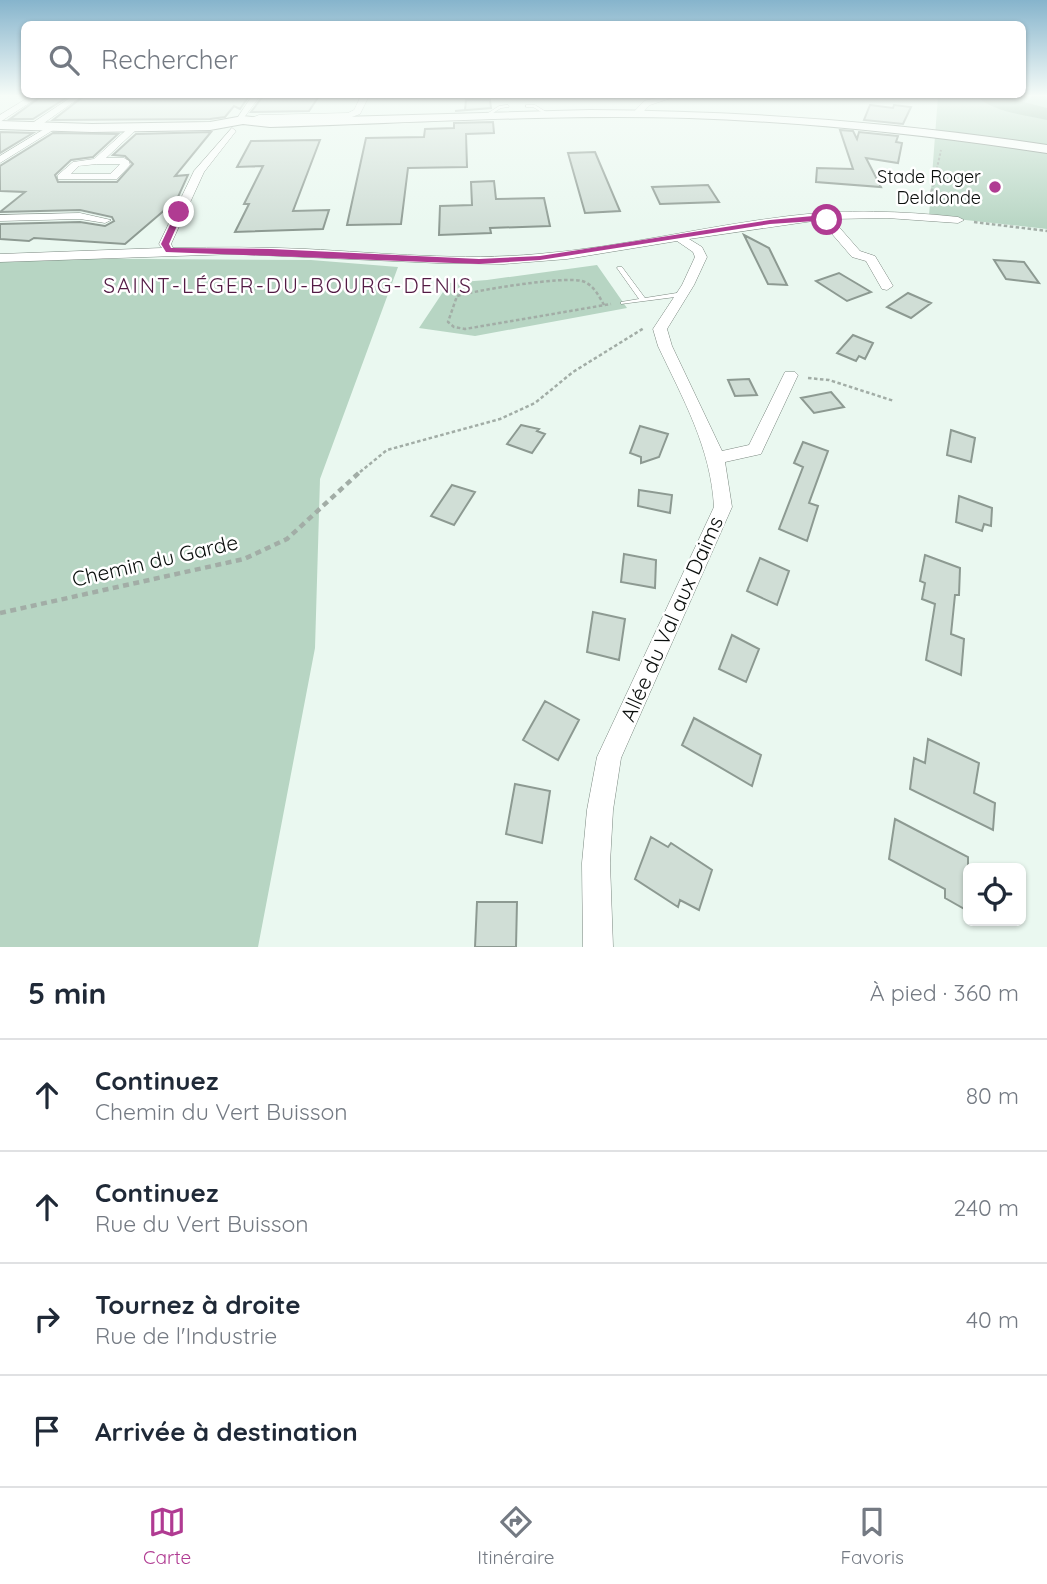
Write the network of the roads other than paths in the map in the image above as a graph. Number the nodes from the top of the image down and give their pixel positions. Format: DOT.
graph roads {
  1 [pos="32,140"];
  2 [pos="120,140"];
  3 [pos="225,140"];
  4 [pos="979,140"];
  5 [pos="1047,149"];
  6 [pos="0,160"];
  7 [pos="97,161"];
  8 [pos="824,217"];
  9 [pos="0,218"];
  10 [pos="105,220"];
  11 [pos="958,220"];
  12 [pos="680,237"];
  13 [pos="169,250"];
  14 [pos="0,258"];
  15 [pos="620,268"];
  16 [pos="887,286"];
  17 [pos="683,294"];
  18 [pos="643,300"];
  19 [pos="623,303"];
  20 [pos="790,375"];
  21 [pos="717,458"];
  22 [pos="598,947"];
  1 -- 6 [label="street"];
  2 -- 7 [label="street"];
  3 -- 13 [label="street"];
  4 -- 5 [label="main road"];
  7 -- 7 [label="street"];
  8 -- 11 [label="street"];
  8 -- 12 [label="street"];
  8 -- 16 [label="street"];
  9 -- 10 [label="street"];
  12 -- 13 [label="street"];
  12 -- 17 [label="street, Allée du Val aux Daims"];
  13 -- 14 [label="street"];
  15 -- 18 [label="lane"];
  17 -- 18 [label="lane"];
  17 -- 21 [label="street, Allée du Val aux Daims"];
  18 -- 19 [label="lane"];
  20 -- 21 [label="street"];
  21 -- 22 [label="street, Allée du Val aux Daims"];
}
